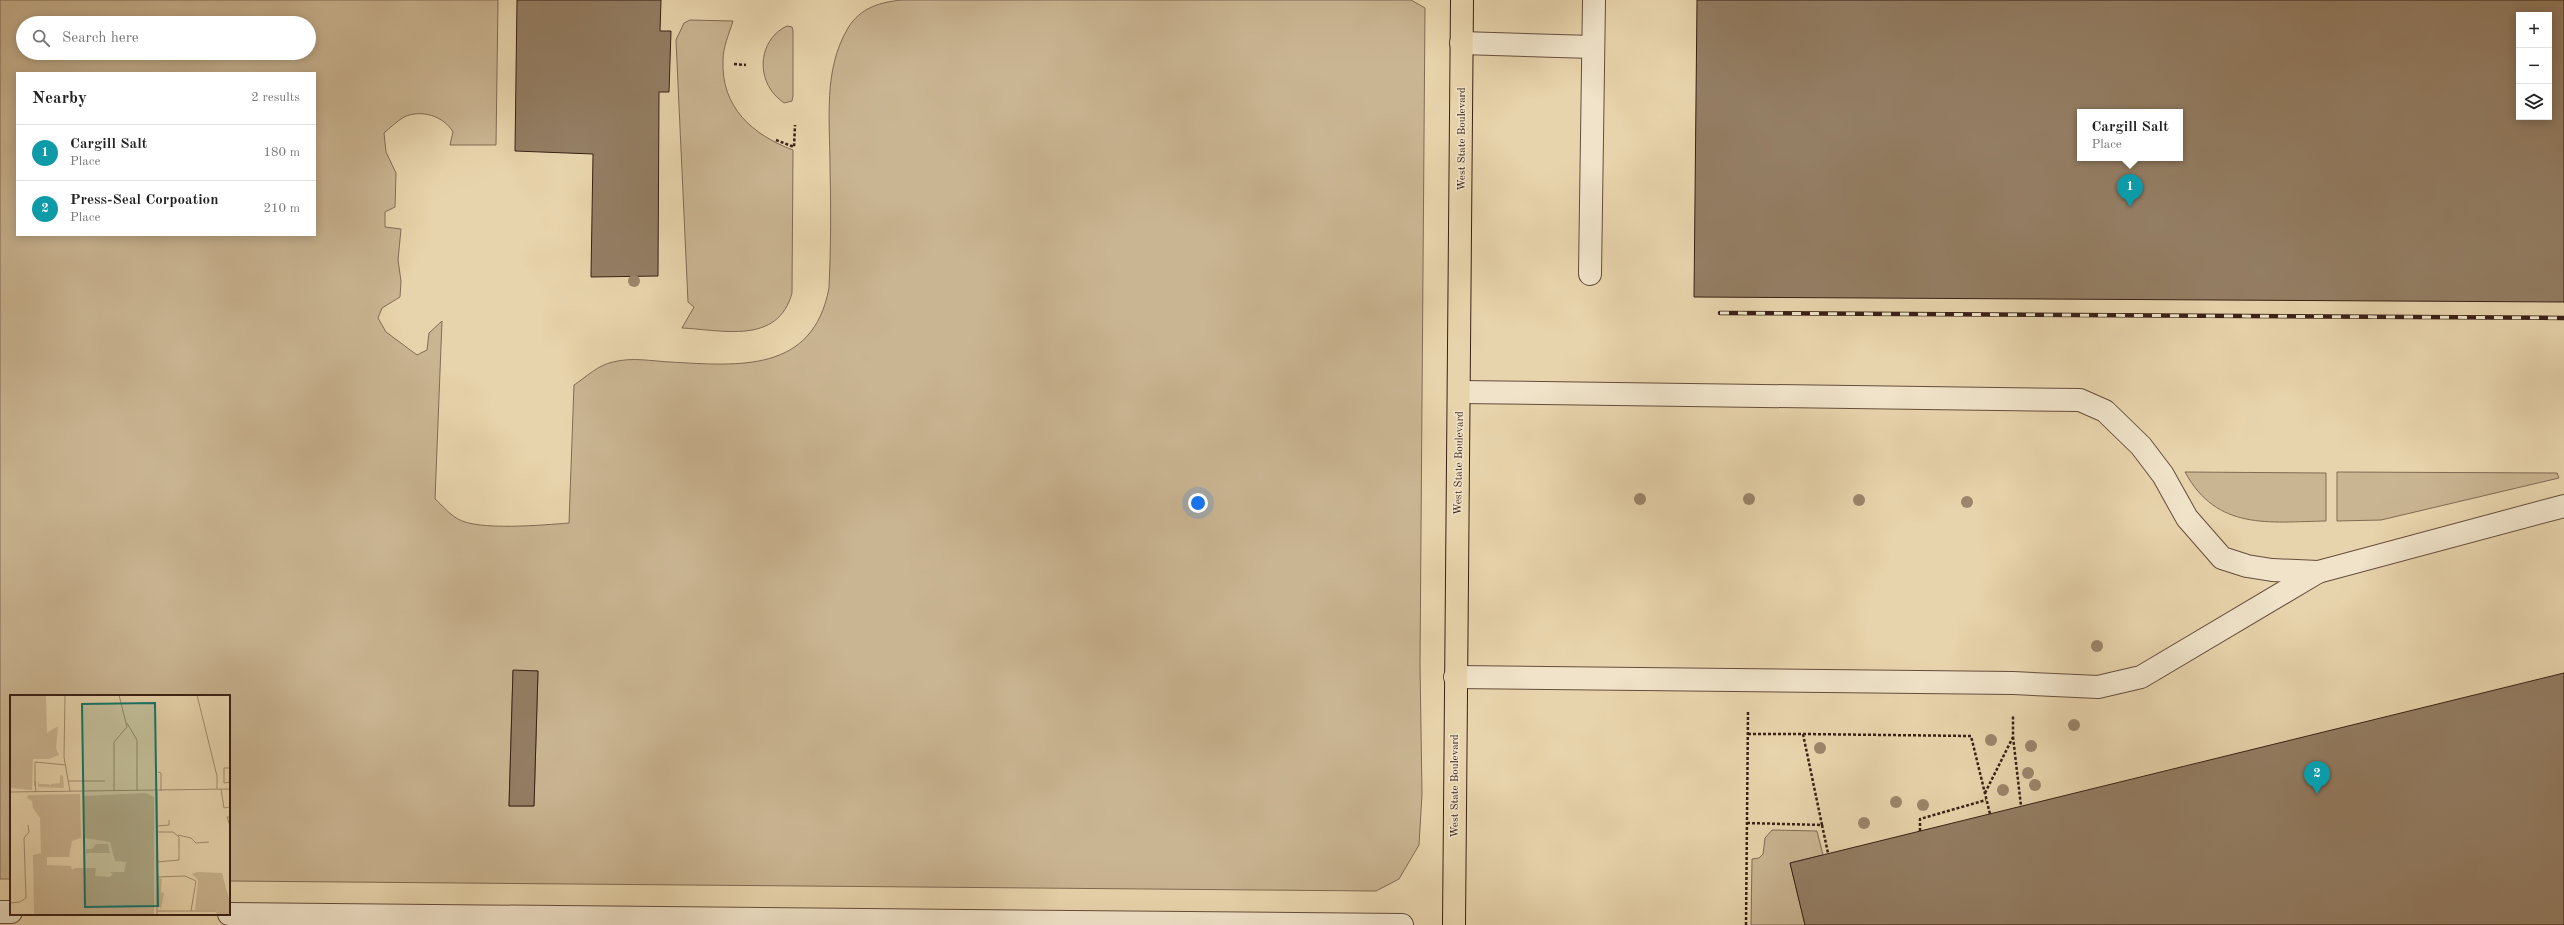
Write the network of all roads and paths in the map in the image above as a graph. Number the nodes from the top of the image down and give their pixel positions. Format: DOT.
graph roads {
  1 [pos="1462,0"];
  2 [pos="1594,0"];
  3 [pos="1461,43"];
  4 [pos="1592,47"];
  5 [pos="734,64"];
  6 [pos="746,65"];
  7 [pos="794,125"];
  8 [pos="776,140"];
  9 [pos="1590,274"];
  10 [pos="1459,392"];
  11 [pos="2564,506"];
  12 [pos="2318,572"];
  13 [pos="1455,677"];
  14 [pos="1748,705"];
  15 [pos="2013,710"];
  16 [pos="1748,734"];
  17 [pos="1803,734"];
  18 [pos="2013,737"];
  19 [pos="1985,793"];
  20 [pos="1986,800"];
  21 [pos="2021,806"];
  22 [pos="1990,814"];
  23 [pos="1747,823"];
  24 [pos="1822,825"];
  25 [pos="1920,831"];
  26 [pos="1828,853"];
  27 [pos="230,914"];
  28 [pos="364,920"];
  29 [pos="557,921"];
  30 [pos="934,922"];
  31 [pos="1008,923"];
  32 [pos="1402,925"];
  33 [pos="1454,925"];
  34 [pos="1746,925"];
  1 -- 3 [label="main road, West State Boulevard"];
  2 -- 4 [label="street"];
  3 -- 4 [label="street"];
  3 -- 10 [label="main road, West State Boulevard"];
  4 -- 9 [label="street"];
  5 -- 6 [label="path"];
  7 -- 8 [label="path"];
  10 -- 12 [label="street"];
  10 -- 13 [label="main road, West State Boulevard"];
  11 -- 12 [label="street"];
  12 -- 13 [label="street"];
  13 -- 33 [label="main road, West State Boulevard"];
  14 -- 16 [label="path"];
  15 -- 18 [label="path"];
  16 -- 17 [label="path"];
  16 -- 23 [label="path"];
  17 -- 19 [label="path"];
  17 -- 24 [label="path"];
  18 -- 19 [label="path"];
  18 -- 21 [label="path"];
  19 -- 20 [label="path"];
  20 -- 22 [label="path"];
  20 -- 25 [label="path"];
  23 -- 24 [label="path"];
  23 -- 34 [label="path"];
  24 -- 26 [label="path"];
  27 -- 28 [label="street"];
  28 -- 29 [label="street"];
  29 -- 30 [label="street"];
  30 -- 31 [label="street"];
  31 -- 32 [label="street"];
}
